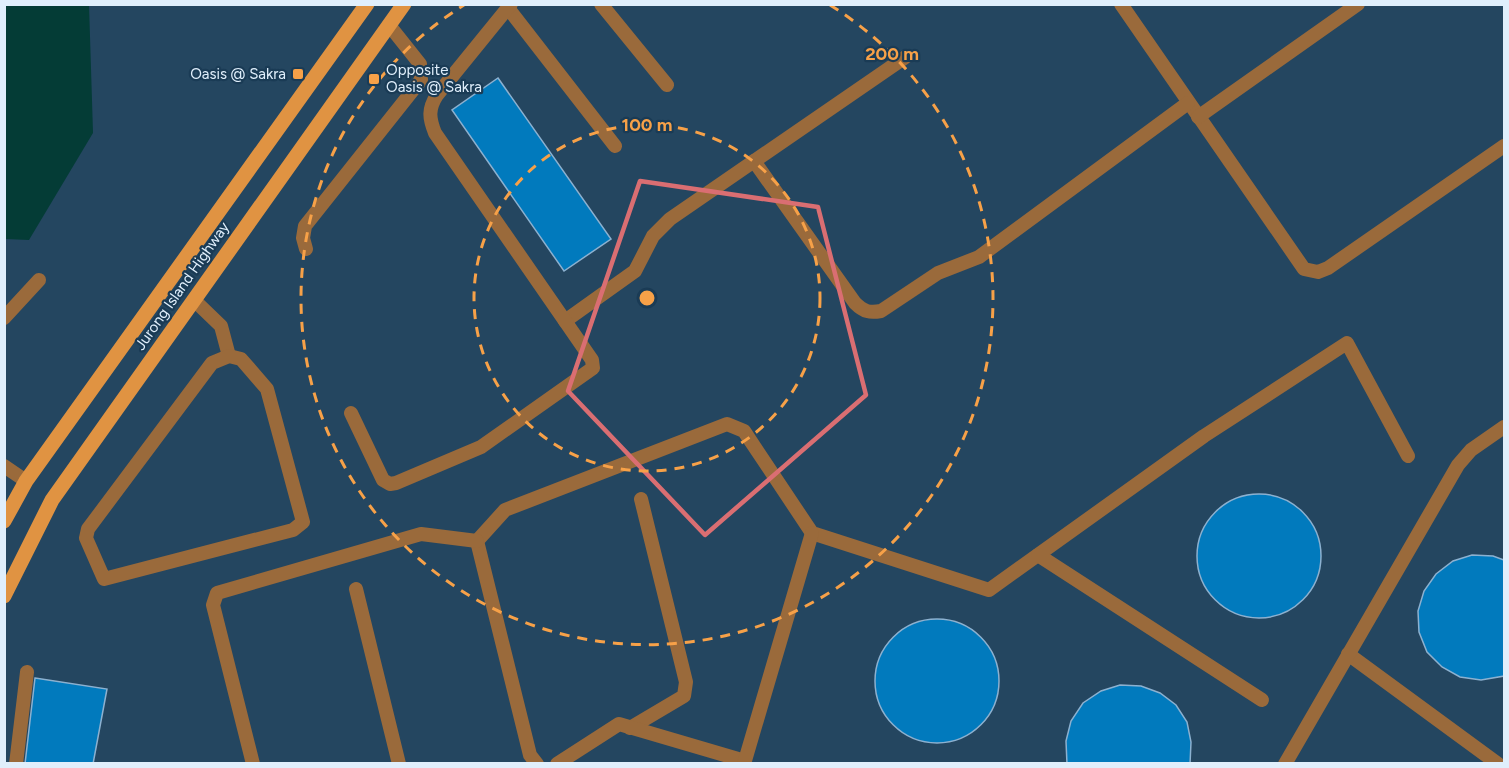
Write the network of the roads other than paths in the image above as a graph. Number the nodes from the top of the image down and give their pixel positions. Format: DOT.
graph roads {
  1 [pos="366,4"];
  2 [pos="404,4"];
  3 [pos="601,4"];
  4 [pos="1121,4"];
  5 [pos="1358,4"];
  6 [pos="510,6"];
  7 [pos="389,25"];
  8 [pos="907,56"];
  9 [pos="667,85"];
  10 [pos="1188,103"];
  11 [pos="1197,117"];
  12 [pos="615,146"];
  13 [pos="1504,146"];
  14 [pos="754,161"];
  15 [pos="306,249"];
  16 [pos="39,280"];
  17 [pos="194,300"];
  18 [pos="4,318"];
  19 [pos="565,321"];
  20 [pos="229,356"];
  21 [pos="351,413"];
  22 [pos="1504,427"];
  23 [pos="1408,456"];
  24 [pos="4,466"];
  25 [pos="26,481"];
  26 [pos="641,500"];
  27 [pos="4,521"];
  28 [pos="812,533"];
  29 [pos="477,542"];
  30 [pos="1038,555"];
  31 [pos="356,589"];
  32 [pos="4,596"];
  33 [pos="1348,654"];
  34 [pos="27,672"];
  35 [pos="1262,700"];
  36 [pos="630,728"];
  37 [pos="744,762"];
  38 [pos="16,764"];
  39 [pos="253,764"];
  40 [pos="399,764"];
  41 [pos="537,764"];
  42 [pos="557,764"];
  43 [pos="1285,764"];
  44 [pos="1498,764"];
  1 -- 25 [label="main road, Jurong Island Highway"];
  2 -- 7 [label="main road, Jurong Island Highway"];
  3 -- 9 [label="lane"];
  4 -- 10 [label="lane"];
  5 -- 11 [label="lane"];
  6 -- 12 [label="lane"];
  6 -- 19 [label="lane"];
  7 -- 15 [label="lane"];
  7 -- 17 [label="main road, Jurong Island Highway"];
  8 -- 14 [label="lane"];
  10 -- 11 [label="lane"];
  10 -- 14 [label="lane"];
  11 -- 13 [label="lane"];
  14 -- 19 [label="lane"];
  16 -- 18 [label="lane"];
  17 -- 20 [label="lane"];
  17 -- 32 [label="main road, Jurong Island Highway"];
  19 -- 21 [label="lane"];
  20 -- 20 [label="lane"];
  22 -- 33 [label="lane"];
  23 -- 30 [label="lane"];
  24 -- 25 [label="lane"];
  25 -- 27 [label="main road, Jurong Island Highway"];
  26 -- 36 [label="lane"];
  28 -- 29 [label="lane"];
  28 -- 30 [label="lane"];
  28 -- 37 [label="lane"];
  29 -- 39 [label="lane"];
  29 -- 41 [label="lane"];
  30 -- 35 [label="lane"];
  31 -- 40 [label="lane"];
  33 -- 43 [label="lane"];
  33 -- 44 [label="lane"];
  34 -- 38 [label="lane"];
  36 -- 37 [label="lane"];
  36 -- 42 [label="lane"];
}
